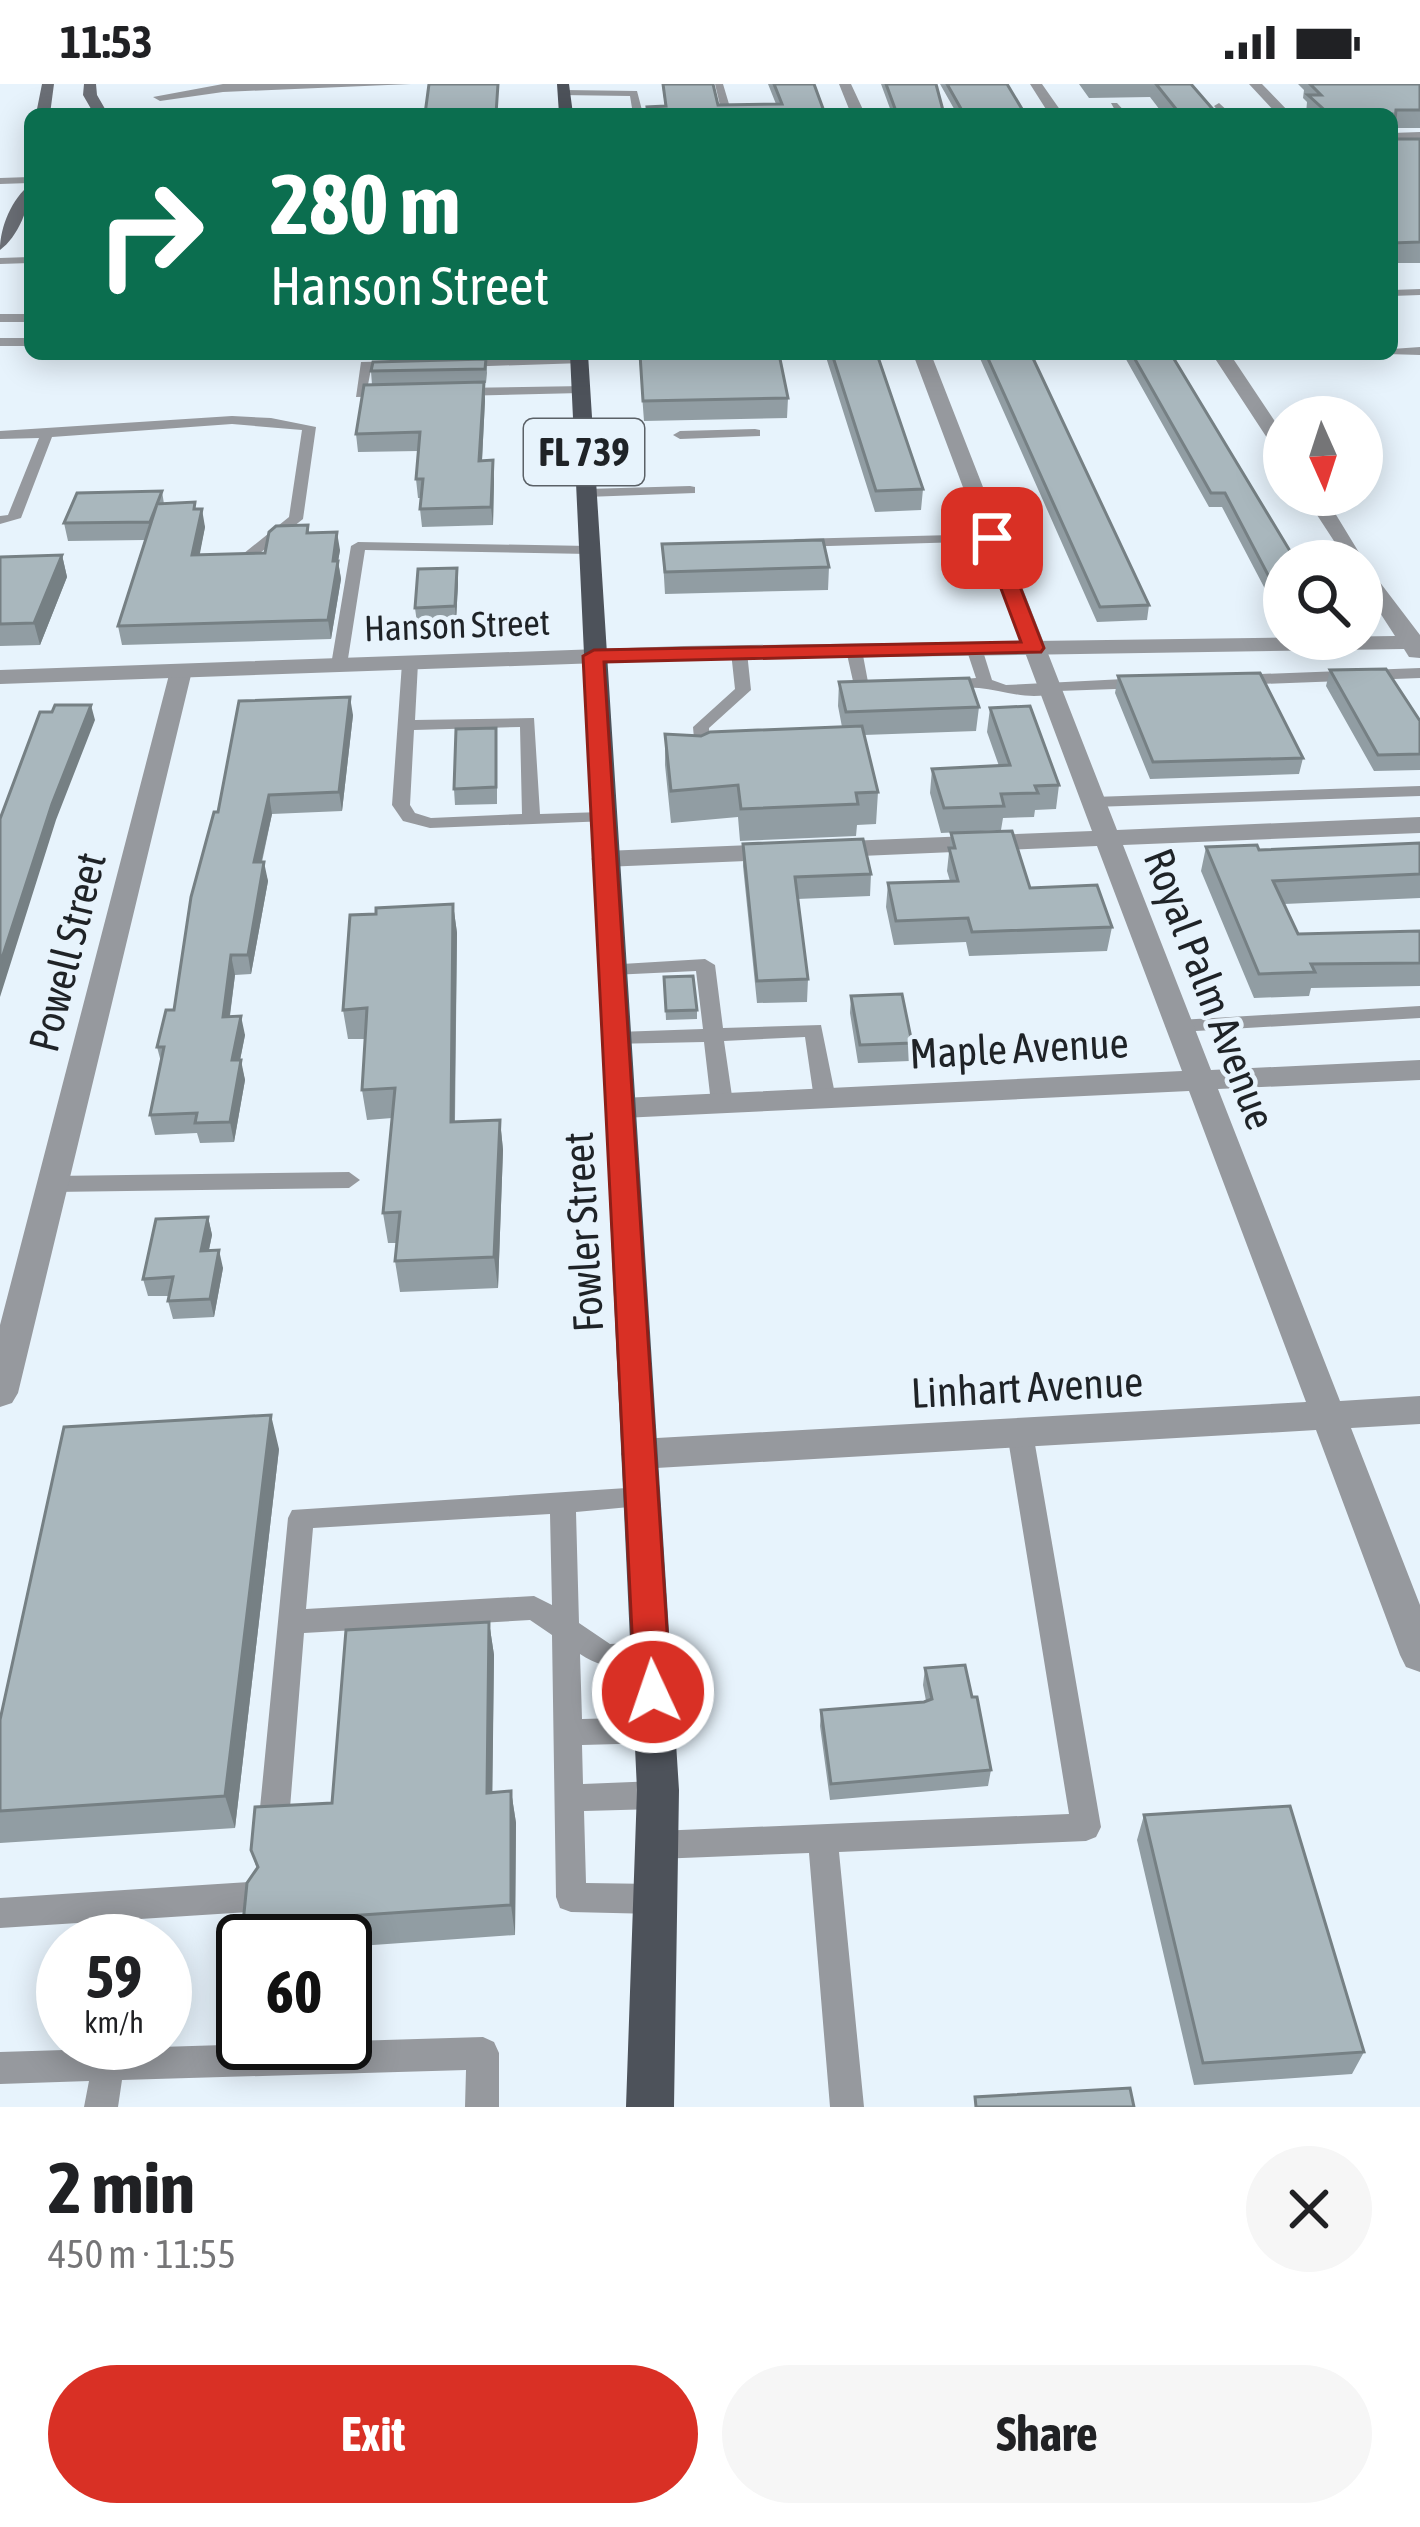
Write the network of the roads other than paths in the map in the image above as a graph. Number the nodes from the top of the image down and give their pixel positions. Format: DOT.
graph roads {
  1 [pos="406,84"];
  2 [pos="633,84"];
  3 [pos="1255,84"];
  4 [pos="564,88"];
  5 [pos="160,97"];
  6 [pos="637,108"];
  7 [pos="1278,108"];
  8 [pos="16,219"];
  9 [pos="0,246"];
  10 [pos="565,360"];
  11 [pos="579,360"];
  12 [pos="924,360"];
  13 [pos="1226,360"];
  14 [pos="450,363"];
  15 [pos="411,364"];
  16 [pos="488,377"];
  17 [pos="580,389"];
  18 [pos="448,392"];
  19 [pos="408,393"];
  20 [pos="1263,417"];
  21 [pos="47,432"];
  22 [pos="755,434"];
  23 [pos="0,435"];
  24 [pos="680,435"];
  25 [pos="690,490"];
  26 [pos="586,493"];
  27 [pos="0,520"];
  28 [pos="992,538"];
  29 [pos="783,543"];
  30 [pos="590,550"];
  31 [pos="245,558"];
  32 [pos="1383,598"];
  33 [pos="1417,647"];
  34 [pos="974,648"];
  35 [pos="1034,648"];
  36 [pos="854,650"];
  37 [pos="739,652"];
  38 [pos="594,656"];
  39 [pos="410,663"];
  40 [pos="339,665"];
  41 [pos="181,671"];
  42 [pos="1420,674"];
  43 [pos="0,676"];
  44 [pos="1211,680"];
  45 [pos="1165,682"];
  46 [pos="985,683"];
  47 [pos="923,685"];
  48 [pos="903,686"];
  49 [pos="1049,688"];
  50 [pos="406,725"];
  51 [pos="702,758"];
  52 [pos="1420,791"];
  53 [pos="1093,802"];
  54 [pos="602,817"];
  55 [pos="531,820"];
  56 [pos="1420,825"];
  57 [pos="1107,838"];
  58 [pos="604,859"];
  59 [pos="612,969"];
  60 [pos="1420,1012"];
  61 [pos="1179,1026"];
  62 [pos="716,1034"];
  63 [pos="617,1039"];
  64 [pos="1420,1070"];
  65 [pos="1200,1081"];
  66 [pos="825,1099"];
  67 [pos="722,1103"];
  68 [pos="622,1108"];
  69 [pos="349,1180"];
  70 [pos="53,1184"];
  71 [pos="0,1393"];
  72 [pos="1420,1409"];
  73 [pos="1328,1414"];
  74 [pos="1020,1432"];
  75 [pos="639,1454"];
  76 [pos="642,1498"];
  77 [pos="563,1502"];
  78 [pos="291,1622"];
  79 [pos="568,1630"];
  80 [pos="650,1654"];
  81 [pos="1420,1655"];
  82 [pos="655,1730"];
  83 [pos="570,1732"];
  84 [pos="657,1795"];
  85 [pos="571,1798"];
  86 [pos="275,1808"];
  87 [pos="823,1840"];
  88 [pos="657,1845"];
  89 [pos="249,1897"];
  90 [pos="656,1899"];
  91 [pos="0,1912"];
  92 [pos="192,2062"];
  93 [pos="36,2067"];
  94 [pos="0,2068"];
  95 [pos="108,2070"];
  96 [pos="101,2107"];
  97 [pos="482,2107"];
  98 [pos="650,2107"];
  99 [pos="847,2107"];
  1 -- 5 [label="street"];
  2 -- 4 [label="lane"];
  3 -- 7 [label="street"];
  4 -- 6 [label="lane"];
  8 -- 9 [label="main road"];
  10 -- 16 [label="lane"];
  11 -- 17 [label="main road, Fowler Street / FL 739"];
  12 -- 28 [label="street, Royal Palm Avenue"];
  13 -- 20 [label="street"];
  14 -- 16 [label="lane"];
  15 -- 19 [label="lane"];
  16 -- 17 [label="lane"];
  16 -- 18 [label="lane"];
  17 -- 26 [label="main road, Fowler Street / FL 739"];
  21 -- 23 [label="lane"];
  21 -- 27 [label="lane"];
  21 -- 31 [label="lane"];
  22 -- 24 [label="lane"];
  25 -- 26 [label="lane"];
  26 -- 30 [label="main road, Fowler Street / FL 739"];
  28 -- 29 [label="lane"];
  28 -- 35 [label="street, Royal Palm Avenue"];
  30 -- 38 [label="main road, Fowler Street / FL 739"];
  30 -- 40 [label="lane"];
  32 -- 33 [label="street"];
  33 -- 35 [label="street, Hanson Street"];
  34 -- 35 [label="street, Hanson Street"];
  34 -- 36 [label="street, Hanson Street"];
  34 -- 46 [label="lane"];
  35 -- 49 [label="street, Royal Palm Avenue"];
  36 -- 37 [label="street, Hanson Street"];
  36 -- 48 [label="lane"];
  37 -- 38 [label="street, Hanson Street"];
  37 -- 51 [label="lane"];
  38 -- 39 [label="street, Hanson Street"];
  38 -- 54 [label="main road, Fowler Street / FL 739"];
  39 -- 40 [label="street, Hanson Street"];
  39 -- 50 [label="lane"];
  40 -- 41 [label="street, Hanson Street"];
  41 -- 43 [label="street, Hanson Street"];
  41 -- 70 [label="street, Powell Street"];
  42 -- 44 [label="lane"];
  45 -- 49 [label="lane"];
  46 -- 47 [label="lane"];
  46 -- 49 [label="lane"];
  49 -- 53 [label="street, Royal Palm Avenue"];
  50 -- 55 [label="lane"];
  50 -- 55 [label="lane"];
  52 -- 53 [label="lane"];
  53 -- 57 [label="street, Royal Palm Avenue"];
  54 -- 55 [label="lane"];
  54 -- 58 [label="main road, Fowler Street / FL 739"];
  56 -- 57 [label="street"];
  57 -- 58 [label="street"];
  57 -- 61 [label="street, Royal Palm Avenue"];
  58 -- 59 [label="main road, Fowler Street / FL 739"];
  59 -- 62 [label="lane"];
  59 -- 63 [label="main road, Fowler Street / FL 739"];
  60 -- 61 [label="lane"];
  61 -- 65 [label="street, Royal Palm Avenue"];
  62 -- 63 [label="lane"];
  62 -- 66 [label="lane"];
  62 -- 67 [label="lane"];
  63 -- 68 [label="main road, Fowler Street / FL 739"];
  64 -- 65 [label="street, Maple Avenue"];
  65 -- 66 [label="street, Maple Avenue"];
  65 -- 73 [label="street, Royal Palm Avenue"];
  66 -- 67 [label="street, Maple Avenue"];
  67 -- 68 [label="street, Maple Avenue"];
  68 -- 75 [label="main road, Fowler Street / FL 739"];
  69 -- 70 [label="lane"];
  70 -- 71 [label="street, Powell Street"];
  72 -- 73 [label="street, Linhart Avenue"];
  73 -- 74 [label="street, Linhart Avenue"];
  73 -- 81 [label="street, Royal Palm Avenue"];
  74 -- 75 [label="street, Linhart Avenue"];
  74 -- 87 [label="lane"];
  75 -- 76 [label="main road, Fowler Street / FL 739"];
  76 -- 77 [label="lane"];
  76 -- 80 [label="main road, Fowler Street / FL 739"];
  77 -- 78 [label="lane"];
  77 -- 79 [label="lane"];
  78 -- 79 [label="lane"];
  78 -- 86 [label="lane"];
  79 -- 80 [label="lane"];
  79 -- 83 [label="lane"];
  80 -- 82 [label="main road, Fowler Street / FL 739"];
  82 -- 83 [label="lane"];
  82 -- 84 [label="main road, Fowler Street / FL 739"];
  83 -- 85 [label="lane"];
  84 -- 85 [label="lane"];
  84 -- 88 [label="main road, Fowler Street / FL 739"];
  85 -- 90 [label="lane"];
  87 -- 88 [label="lane"];
  87 -- 99 [label="lane"];
  88 -- 90 [label="main road, Fowler Street / FL 739"];
  89 -- 91 [label="lane"];
  90 -- 98 [label="main road, Fowler Street / FL 739"];
  92 -- 97 [label="lane"];
  93 -- 94 [label="lane"];
  95 -- 96 [label="lane"];
}
